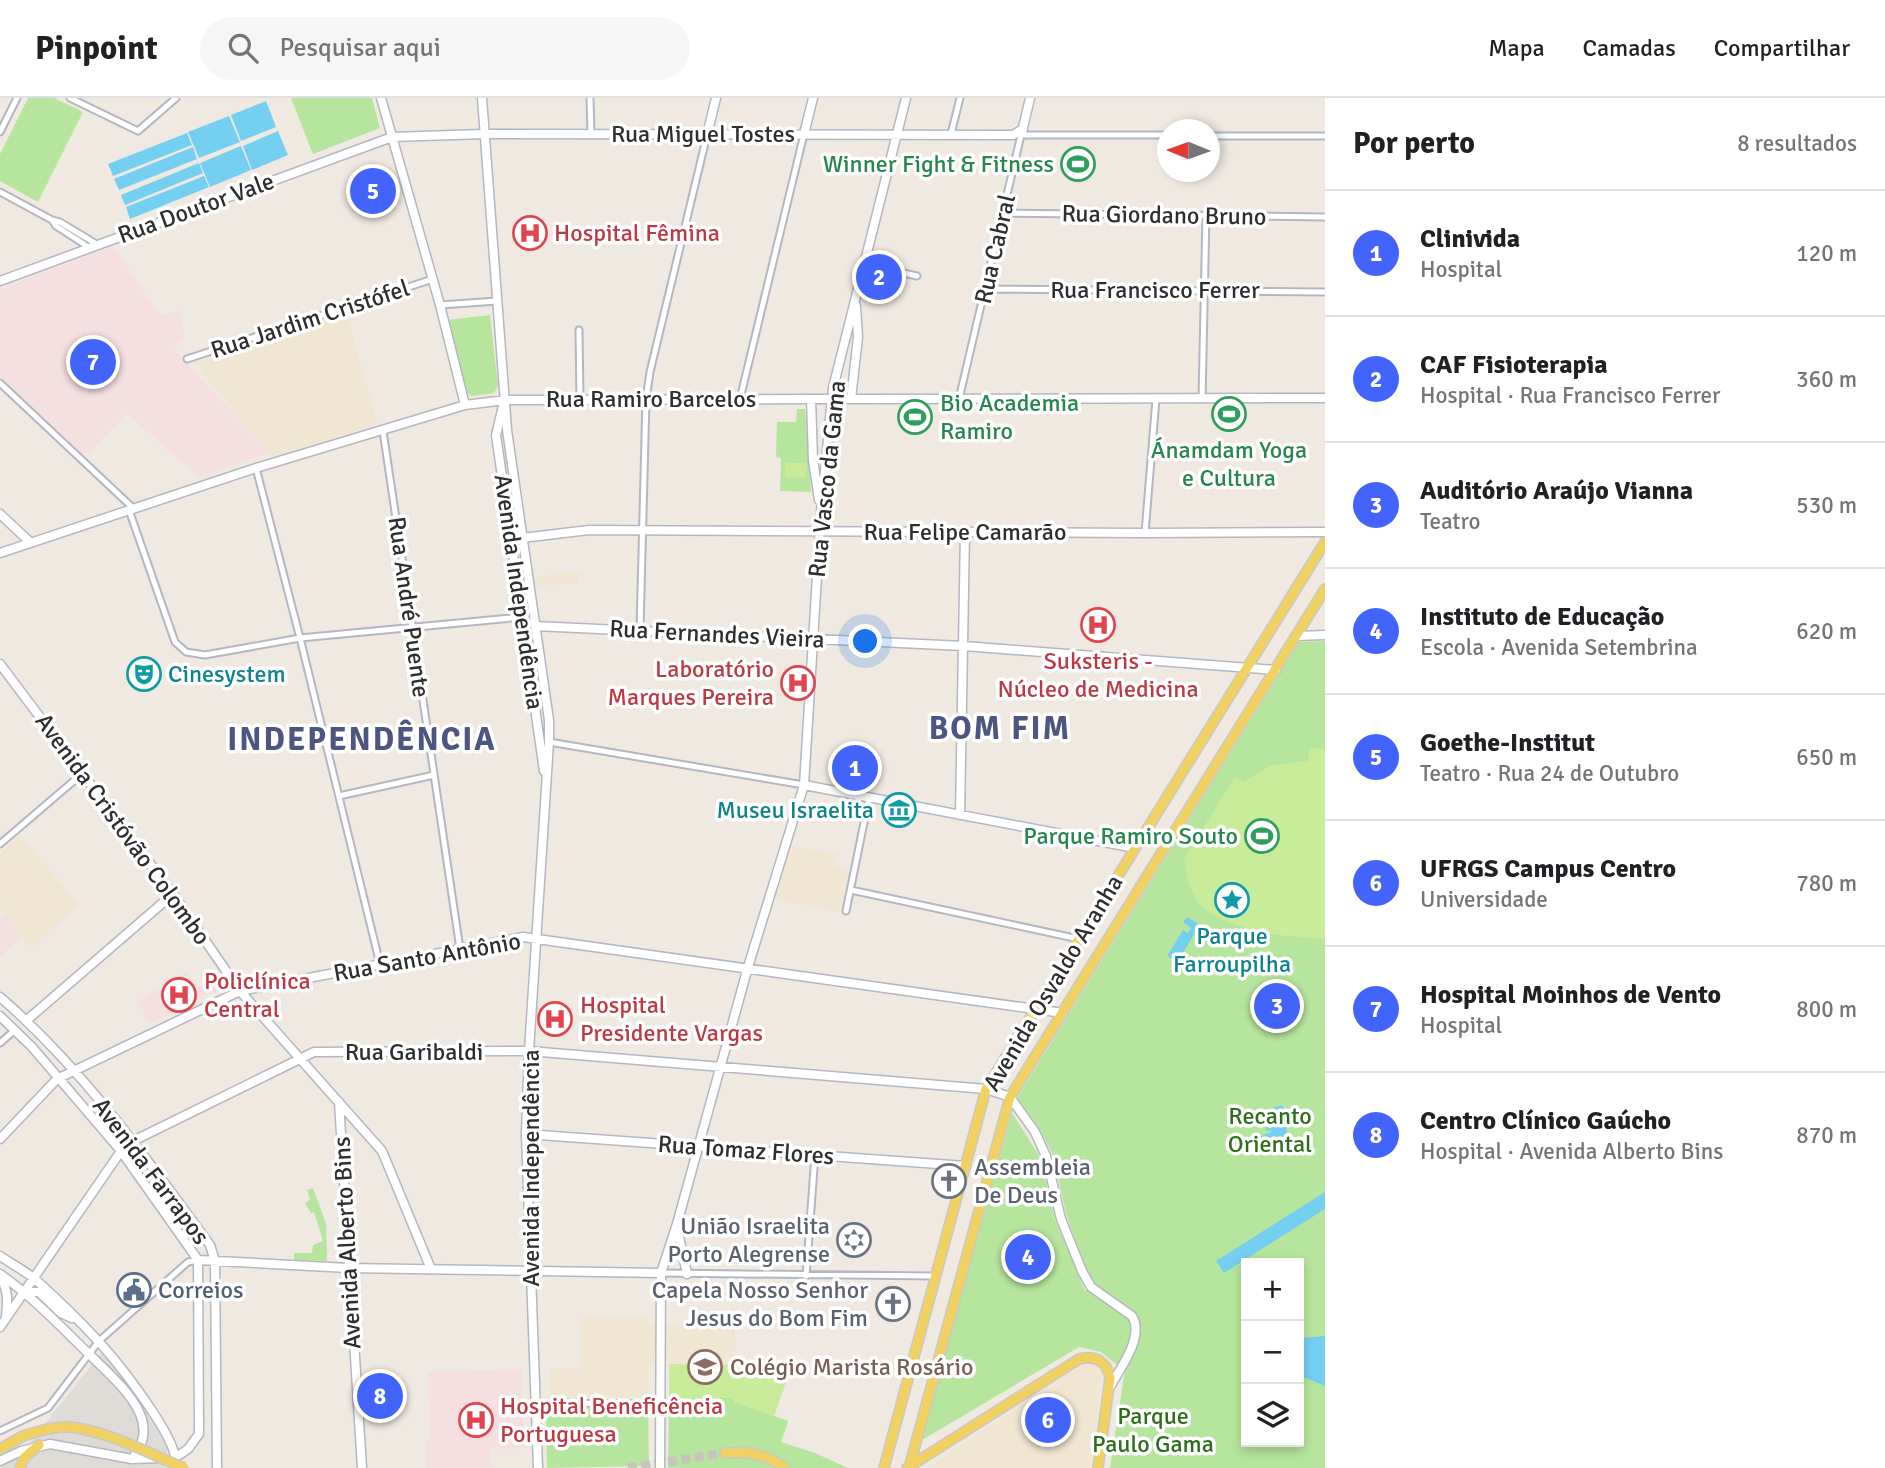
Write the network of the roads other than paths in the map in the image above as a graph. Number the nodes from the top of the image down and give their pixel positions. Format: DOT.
graph roads {
  1 [pos="16,98"];
  2 [pos="70,98"];
  3 [pos="176,98"];
  4 [pos="381,98"];
  5 [pos="482,98"];
  6 [pos="590,98"];
  7 [pos="716,98"];
  8 [pos="813,98"];
  9 [pos="906,98"];
  10 [pos="960,98"];
  11 [pos="1030,98"];
  12 [pos="0,132"];
  13 [pos="484,134"];
  14 [pos="804,134"];
  15 [pos="897,134"];
  16 [pos="951,134"];
  17 [pos="591,135"];
  18 [pos="707,135"];
  19 [pos="1019,135"];
  20 [pos="1157,135"];
  21 [pos="1220,136"];
  22 [pos="1325,136"];
  23 [pos="392,137"];
  24 [pos="0,192"];
  25 [pos="1003,213"];
  26 [pos="1206,215"];
  27 [pos="1325,217"];
  28 [pos="94,246"];
  29 [pos="864,264"];
  30 [pos="917,276"];
  31 [pos="433,279"];
  32 [pos="0,281"];
  33 [pos="985,289"];
  34 [pos="1205,290"];
  35 [pos="1325,292"];
  36 [pos="856,296"];
  37 [pos="497,301"];
  38 [pos="440,306"];
  39 [pos="579,330"];
  40 [pos="187,359"];
  41 [pos="0,383"];
  42 [pos="504,387"];
  43 [pos="463,394"];
  44 [pos="1325,397"];
  45 [pos="646,399"];
  46 [pos="740,399"];
  47 [pos="814,399"];
  48 [pos="848,399"];
  49 [pos="959,399"];
  50 [pos="1156,399"];
  51 [pos="1202,399"];
  52 [pos="505,400"];
  53 [pos="580,400"];
  54 [pos="465,405"];
  55 [pos="383,431"];
  56 [pos="256,468"];
  57 [pos="129,509"];
  58 [pos="821,512"];
  59 [pos="0,514"];
  60 [pos="643,530"];
  61 [pos="19,532"];
  62 [pos="820,532"];
  63 [pos="965,532"];
  64 [pos="1325,532"];
  65 [pos="1145,533"];
  66 [pos="522,538"];
  67 [pos="1325,542"];
  68 [pos="31,543"];
  69 [pos="20,546"];
  70 [pos="0,553"];
  71 [pos="1325,590"];
  72 [pos="522,617"];
  73 [pos="535,626"];
  74 [pos="413,627"];
  75 [pos="640,630"];
  76 [pos="1325,635"];
  77 [pos="1297,636"];
  78 [pos="300,638"];
  79 [pos="813,638"];
  80 [pos="964,646"];
  81 [pos="0,664"];
  82 [pos="1248,666"];
  83 [pos="1276,670"];
  84 [pos="550,742"];
  85 [pos="83,773"];
  86 [pos="434,775"];
  87 [pos="546,785"];
  88 [pos="804,785"];
  89 [pos="339,796"];
  90 [pos="869,798"];
  91 [pos="960,815"];
  92 [pos="0,844"];
  93 [pos="1135,848"];
  94 [pos="850,890"];
  95 [pos="173,894"];
  96 [pos="846,911"];
  97 [pos="537,938"];
  98 [pos="1079,939"];
  99 [pos="460,949"];
  100 [pos="380,964"];
  101 [pos="748,967"];
  102 [pos="240,991"];
  103 [pos="0,996"];
  104 [pos="1035,1009"];
  105 [pos="1063,1013"];
  106 [pos="0,1016"];
  107 [pos="27,1020"];
  108 [pos="15,1030"];
  109 [pos="0,1043"];
  110 [pos="529,1051"];
  111 [pos="299,1058"];
  112 [pos="721,1067"];
  113 [pos="74,1072"];
  114 [pos="57,1079"];
  115 [pos="986,1089"];
  116 [pos="1010,1097"];
  117 [pos="339,1102"];
  118 [pos="526,1134"];
  119 [pos="0,1139"];
  120 [pos="133,1141"];
  121 [pos="698,1146"];
  122 [pos="121,1151"];
  123 [pos="815,1155"];
  124 [pos="965,1166"];
  125 [pos="677,1224"];
  126 [pos="0,1256"];
  127 [pos="198,1260"];
  128 [pos="215,1261"];
  129 [pos="348,1268"];
  130 [pos="431,1269"];
  131 [pos="530,1271"];
  132 [pos="661,1273"];
  133 [pos="687,1274"];
  134 [pos="0,1275"];
  135 [pos="806,1276"];
  136 [pos="935,1276"];
  137 [pos="34,1278"];
  138 [pos="25,1292"];
  139 [pos="77,1320"];
  140 [pos="3,1323"];
  141 [pos="99,1341"];
  142 [pos="88,1354"];
  143 [pos="1109,1390"];
  144 [pos="660,1404"];
  145 [pos="536,1407"];
  146 [pos="0,1431"];
  147 [pos="39,1445"];
  148 [pos="914,1447"];
  149 [pos="0,1448"];
  150 [pos="936,1449"];
  151 [pos="726,1453"];
  152 [pos="176,1457"];
  153 [pos="132,1459"];
  154 [pos="0,1461"];
  155 [pos="659,1466"];
  156 [pos="20,1468"];
  157 [pos="174,1468"];
  158 [pos="184,1468"];
  159 [pos="218,1468"];
  160 [pos="362,1468"];
  161 [pos="538,1468"];
  162 [pos="785,1468"];
  163 [pos="884,1468"];
  164 [pos="908,1468"];
  165 [pos="1098,1468"];
  1 -- 12 [label="street"];
  2 -- 3 [label="street"];
  4 -- 23 [label="street"];
  5 -- 13 [label="street, Avenida Independência"];
  6 -- 17 [label="street"];
  7 -- 18 [label="street"];
  8 -- 14 [label="street"];
  9 -- 15 [label="street, Rua Vasco da Gama"];
  10 -- 16 [label="street"];
  11 -- 19 [label="street, Rua Cabral"];
  13 -- 17 [label="street, Rua Miguel Tostes"];
  13 -- 23 [label="street, Rua Miguel Tostes"];
  13 -- 37 [label="street, Avenida Independência"];
  14 -- 15 [label="street, Rua Miguel Tostes"];
  14 -- 18 [label="street, Rua Miguel Tostes"];
  14 -- 46 [label="street"];
  15 -- 16 [label="street, Rua Miguel Tostes"];
  15 -- 29 [label="street, Rua Vasco da Gama"];
  16 -- 19 [label="street, Rua Miguel Tostes"];
  17 -- 18 [label="street, Rua Miguel Tostes"];
  18 -- 45 [label="street"];
  19 -- 20 [label="street, Rua Miguel Tostes"];
  19 -- 25 [label="street, Rua Cabral"];
  21 -- 22 [label="street"];
  23 -- 28 [label="street, Rua Doutor Vale"];
  23 -- 31 [label="street"];
  24 -- 28 [label="street"];
  25 -- 26 [label="street, Rua Giordano Bruno"];
  25 -- 33 [label="street, Rua Cabral"];
  26 -- 27 [label="street, Rua Giordano Bruno"];
  26 -- 34 [label="street"];
  28 -- 32 [label="street, Rua Doutor Vale"];
  29 -- 30 [label="street"];
  29 -- 36 [label="street, Rua Vasco da Gama"];
  31 -- 38 [label="street"];
  31 -- 40 [label="street, Rua Jardim Cristófel"];
  33 -- 34 [label="street, Rua Francisco Ferrer"];
  33 -- 49 [label="street, Rua Cabral"];
  34 -- 35 [label="street, Rua Francisco Ferrer"];
  34 -- 51 [label="street"];
  36 -- 48 [label="street"];
  36 -- 58 [label="street, Rua Vasco da Gama"];
  37 -- 38 [label="street"];
  37 -- 42 [label="street, Avenida Independência"];
  38 -- 43 [label="street"];
  39 -- 53 [label="street"];
  41 -- 57 [label="street"];
  42 -- 43 [label="street"];
  42 -- 52 [label="street, Avenida Independência"];
  43 -- 54 [label="street"];
  44 -- 51 [label="street, Rua Ramiro Barcelos"];
  45 -- 46 [label="street, Rua Ramiro Barcelos"];
  45 -- 53 [label="street, Rua Ramiro Barcelos"];
  45 -- 60 [label="street"];
  46 -- 47 [label="street, Rua Ramiro Barcelos"];
  47 -- 48 [label="street, Rua Ramiro Barcelos, bridge"];
  47 -- 58 [label="street"];
  48 -- 49 [label="street, Rua Ramiro Barcelos"];
  49 -- 50 [label="street, Rua Ramiro Barcelos"];
  50 -- 51 [label="street, Rua Ramiro Barcelos"];
  50 -- 65 [label="street"];
  52 -- 53 [label="street, Rua Ramiro Barcelos"];
  52 -- 54 [label="street, Rua Ramiro Barcelos"];
  52 -- 66 [label="street, Avenida Independência"];
  52 -- 72 [label="street, Avenida Independência"];
  54 -- 55 [label="street, Rua Ramiro Barcelos"];
  55 -- 56 [label="street, Rua Ramiro Barcelos"];
  55 -- 74 [label="street, Rua André Puente"];
  56 -- 57 [label="street, Rua Ramiro Barcelos"];
  56 -- 78 [label="street"];
  57 -- 68 [label="street, Rua Ramiro Barcelos"];
  57 -- 78 [label="street"];
  58 -- 62 [label="street, Rua Vasco da Gama"];
  59 -- 61 [label="street"];
  60 -- 62 [label="street, Rua Felipe Camarão"];
  60 -- 66 [label="street, Rua Felipe Camarão"];
  60 -- 75 [label="street"];
  61 -- 68 [label="street"];
  61 -- 69 [label="street"];
  62 -- 63 [label="street, Rua Felipe Camarão"];
  62 -- 79 [label="street, Rua Vasco da Gama"];
  63 -- 65 [label="street, Rua Felipe Camarão"];
  63 -- 80 [label="street"];
  64 -- 65 [label="street, Rua Felipe Camarão"];
  66 -- 73 [label="street, Avenida Independência"];
  67 -- 82 [label="main road, Avenida Osvaldo Aranha"];
  68 -- 69 [label="street, Rua Ramiro Barcelos"];
  69 -- 70 [label="street, Rua Ramiro Barcelos"];
  71 -- 77 [label="main road, Avenida Osvaldo Aranha"];
  72 -- 74 [label="street"];
  72 -- 87 [label="street, Avenida Independência"];
  73 -- 75 [label="street, Rua Fernandes Vieira"];
  73 -- 84 [label="street, Avenida Independência"];
  74 -- 78 [label="street"];
  74 -- 86 [label="street, Rua André Puente"];
  75 -- 79 [label="street, Rua Fernandes Vieira"];
  76 -- 77 [label="street"];
  77 -- 83 [label="main road, Avenida Osvaldo Aranha"];
  78 -- 89 [label="street"];
  79 -- 80 [label="street, Rua Fernandes Vieira"];
  79 -- 88 [label="street, Rua Vasco da Gama"];
  80 -- 82 [label="street, Rua Fernandes Vieira"];
  80 -- 91 [label="street"];
  81 -- 85 [label="street, Avenida Cristóvão Colombo"];
  82 -- 83 [label="street, Rua Fernandes Vieira"];
  82 -- 93 [label="main road, Avenida Osvaldo Aranha"];
  83 -- 105 [label="main road, Avenida Osvaldo Aranha"];
  84 -- 87 [label="street, Avenida Independência"];
  84 -- 88 [label="street"];
  85 -- 92 [label="street"];
  85 -- 95 [label="street, Avenida Cristóvão Colombo"];
  86 -- 89 [label="street"];
  86 -- 99 [label="street, Rua André Puente"];
  87 -- 97 [label="street, Avenida Independência"];
  88 -- 90 [label="street"];
  88 -- 101 [label="street, Rua Vasco da Gama"];
  89 -- 100 [label="street"];
  90 -- 91 [label="street"];
  90 -- 94 [label="street"];
  91 -- 93 [label="street"];
  93 -- 98 [label="main road, Avenida Osvaldo Aranha"];
  94 -- 96 [label="street"];
  94 -- 98 [label="street"];
  95 -- 102 [label="street, Avenida Cristóvão Colombo"];
  95 -- 107 [label="street"];
  97 -- 99 [label="street, Rua Santo Antônio"];
  97 -- 101 [label="street, Rua Santo Antônio"];
  97 -- 110 [label="street, Avenida Independência"];
  98 -- 104 [label="main road, Avenida Osvaldo Aranha"];
  99 -- 100 [label="street, Rua Santo Antônio"];
  100 -- 102 [label="street, Rua Santo Antônio"];
  101 -- 104 [label="street, Rua Santo Antônio"];
  101 -- 112 [label="street, Rua Vasco da Gama"];
  102 -- 111 [label="street, Avenida Cristóvão Colombo"];
  102 -- 113 [label="street, Rua Santo Antônio"];
  103 -- 107 [label="street, Avenida Farrapos"];
  104 -- 105 [label="street, Rua Santo Antônio"];
  104 -- 115 [label="main road, Avenida Osvaldo Aranha"];
  105 -- 116 [label="main road, Avenida Osvaldo Aranha"];
  106 -- 108 [label="street, Avenida Farrapos"];
  107 -- 113 [label="street, Avenida Farrapos"];
  108 -- 109 [label="street"];
  108 -- 114 [label="street, Avenida Farrapos"];
  110 -- 111 [label="street, Rua Garibaldi"];
  110 -- 112 [label="street, Rua Garibaldi"];
  110 -- 118 [label="street, Avenida Independência"];
  111 -- 117 [label="street, Avenida Cristóvão Colombo"];
  111 -- 120 [label="street, Rua Garibaldi"];
  112 -- 115 [label="street, Rua Garibaldi"];
  112 -- 121 [label="street, Rua Vasco da Gama"];
  113 -- 114 [label="street, Rua Santo Antônio"];
  113 -- 120 [label="street, Avenida Farrapos"];
  114 -- 119 [label="street, Rua Santo Antônio"];
  114 -- 122 [label="street, Avenida Farrapos"];
  115 -- 116 [label="street, Rua Garibaldi"];
  115 -- 124 [label="main road, Avenida Osvaldo Aranha"];
  116 -- 143 [label="street"];
  116 -- 148 [label="main road, Avenida Osvaldo Aranha"];
  117 -- 129 [label="street, Avenida Alberto Bins"];
  117 -- 130 [label="street, Avenida Cristóvão Colombo"];
  118 -- 121 [label="street, Rua Tomaz Flores"];
  118 -- 131 [label="street, Avenida Independência"];
  120 -- 122 [label="street, Rua Garibaldi"];
  120 -- 128 [label="street, Avenida Farrapos"];
  121 -- 123 [label="street, Rua Tomaz Flores"];
  121 -- 125 [label="street, Rua Vasco da Gama"];
  122 -- 127 [label="street, Avenida Farrapos"];
  122 -- 137 [label="street, Rua Garibaldi"];
  123 -- 124 [label="street, Rua Tomaz Flores"];
  123 -- 135 [label="street"];
  124 -- 136 [label="main road, Avenida Osvaldo Aranha"];
  125 -- 132 [label="street, Rua Vasco da Gama"];
  125 -- 133 [label="street"];
  126 -- 137 [label="street"];
  127 -- 128 [label="street"];
  127 -- 141 [label="street"];
  127 -- 152 [label="street, Avenida Farrapos"];
  128 -- 129 [label="street"];
  128 -- 159 [label="street, Avenida Farrapos"];
  129 -- 130 [label="street"];
  129 -- 160 [label="street, Avenida Alberto Bins"];
  130 -- 131 [label="street"];
  131 -- 132 [label="street"];
  131 -- 145 [label="street, Avenida Independência"];
  132 -- 133 [label="street"];
  132 -- 144 [label="street, Rua Vasco da Gama"];
  133 -- 135 [label="street"];
  134 -- 138 [label="street"];
  134 -- 140 [label="street"];
  135 -- 136 [label="street"];
  136 -- 163 [label="main road, Avenida Osvaldo Aranha"];
  137 -- 138 [label="street, Rua Garibaldi"];
  137 -- 139 [label="street"];
  138 -- 139 [label="street"];
  138 -- 140 [label="street, Rua Garibaldi"];
  138 -- 142 [label="street"];
  139 -- 141 [label="street"];
  141 -- 142 [label="street"];
  141 -- 152 [label="street"];
  142 -- 146 [label="street"];
  142 -- 153 [label="street"];
  143 -- 150 [label="main road"];
  143 -- 165 [label="main road"];
  144 -- 145 [label="street"];
  144 -- 155 [label="street, Rua Vasco da Gama"];
  145 -- 161 [label="street, Avenida Independência"];
  147 -- 153 [label="street"];
  147 -- 154 [label="street"];
  147 -- 156 [label="main road"];
  148 -- 150 [label="main road"];
  148 -- 164 [label="main road, Avenida Osvaldo Aranha"];
  149 -- 158 [label="main road, bridge"];
  150 -- 164 [label="main road"];
  151 -- 162 [label="main road"];
  152 -- 153 [label="street"];
  152 -- 157 [label="street"];
}
